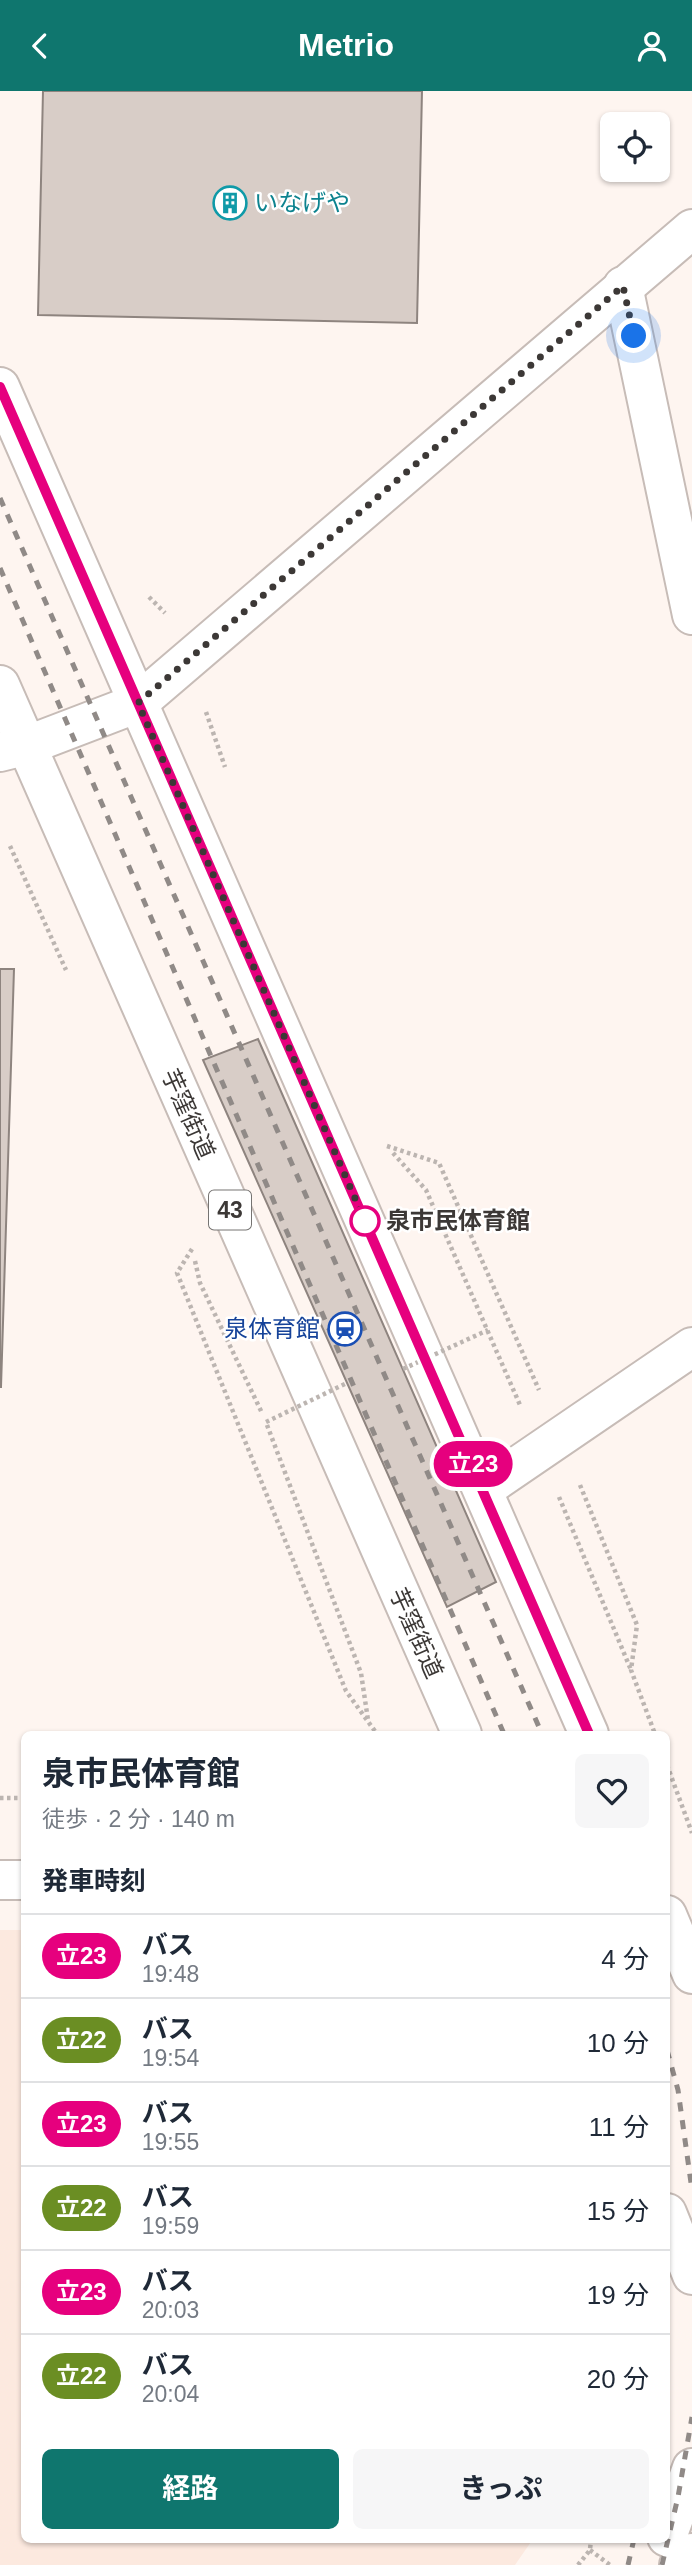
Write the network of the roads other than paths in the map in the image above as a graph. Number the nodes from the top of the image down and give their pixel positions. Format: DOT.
graph roads {
  1 [pos="692,229"];
  2 [pos="623,286"];
  3 [pos="0,387"];
  4 [pos="692,615"];
  5 [pos="0,685"];
  6 [pos="138,703"];
  7 [pos="14,749"];
  8 [pos="692,1347"];
  9 [pos="484,1489"];
  10 [pos="461,1731"];
  11 [pos="588,1731"];
  12 [pos="0,1880"];
  13 [pos="21,1880"];
  14 [pos="670,1922"];
  15 [pos="692,1974"];
  16 [pos="670,2220"];
  17 [pos="692,2275"];
  18 [pos="692,2468"];
  19 [pos="670,2527"];
  20 [pos="664,2543"];
  21 [pos="692,2553"];
  22 [pos="656,2565"];
  23 [pos="679,2565"];
  1 -- 2 [label="main road"];
  2 -- 4 [label="main road"];
  2 -- 6 [label="main road"];
  3 -- 6 [label="main road"];
  5 -- 7 [label="main road, 芋窪街道 / 43"];
  6 -- 7 [label="main road"];
  6 -- 9 [label="main road"];
  7 -- 10 [label="main road, 芋窪街道 / 43"];
  8 -- 9 [label="main road"];
  9 -- 11 [label="main road"];
  12 -- 13 [label="main road"];
  14 -- 15 [label="main road"];
  16 -- 17 [label="main road"];
  18 -- 19 [label="main road"];
  20 -- 22 [label="main road"];
  21 -- 23 [label="main road"];
}
